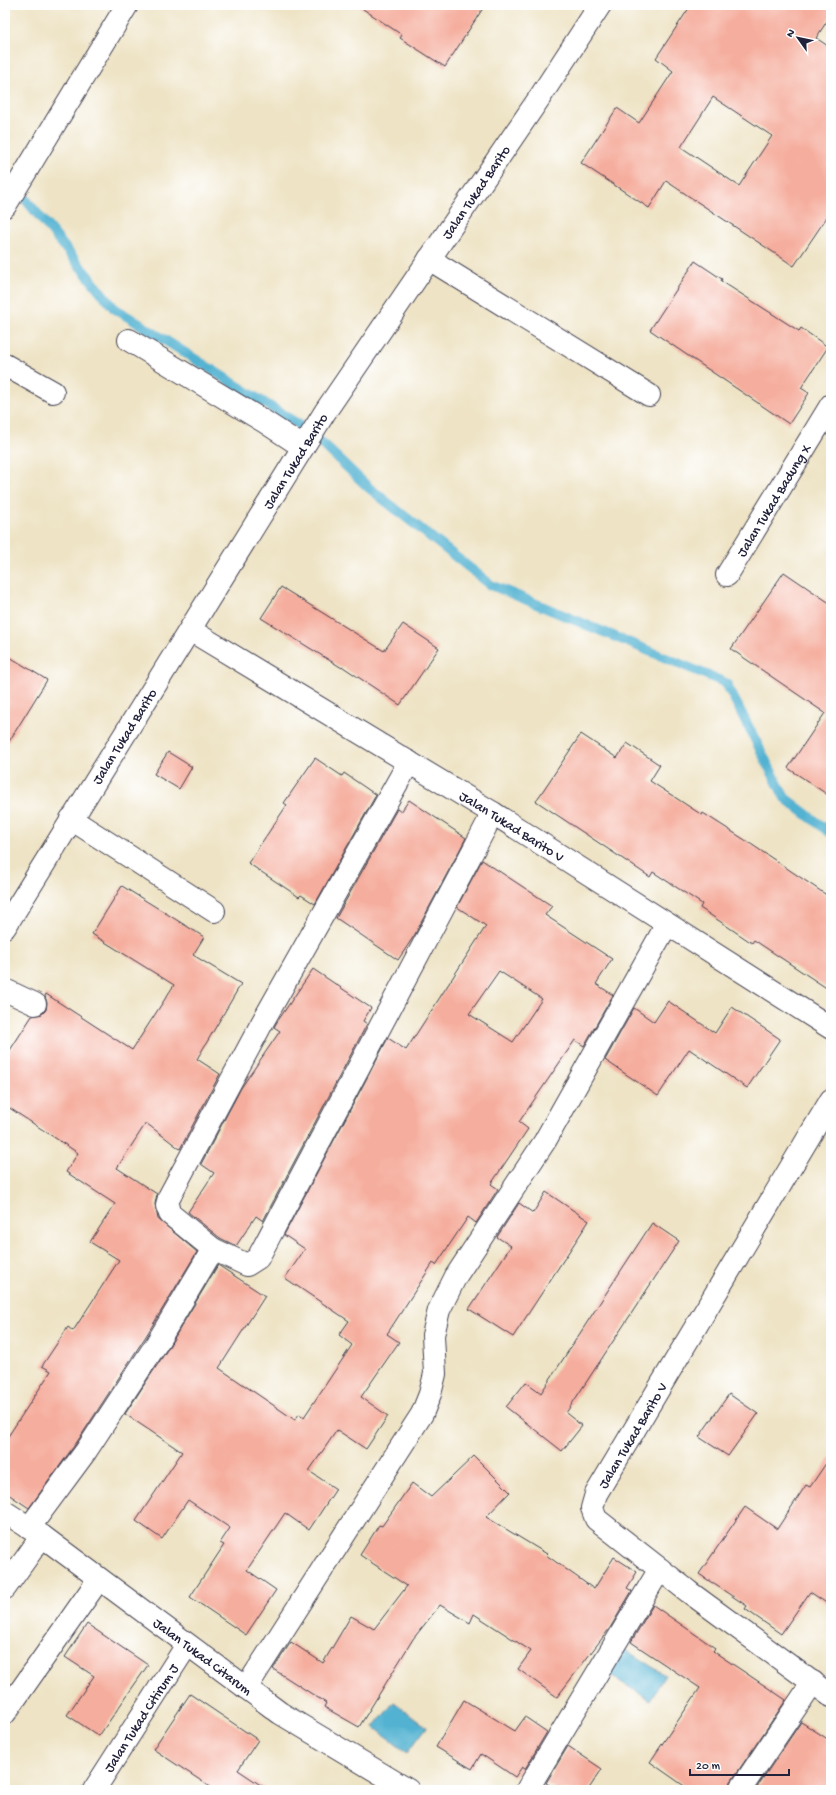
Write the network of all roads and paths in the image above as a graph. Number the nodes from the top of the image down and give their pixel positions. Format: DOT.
graph roads {
  1 [pos="127,5"];
  2 [pos="600,5"];
  3 [pos="5,206"];
  4 [pos="429,259"];
  5 [pos="128,340"];
  6 [pos="5,365"];
  7 [pos="53,392"];
  8 [pos="649,395"];
  9 [pos="831,405"];
  10 [pos="305,444"];
  11 [pos="727,575"];
  12 [pos="190,630"];
  13 [pos="409,762"];
  14 [pos="493,812"];
  15 [pos="71,819"];
  16 [pos="214,911"];
  17 [pos="667,924"];
  18 [pos="5,927"];
  19 [pos="5,990"];
  20 [pos="35,1004"];
  21 [pos="831,1028"];
  22 [pos="831,1100"];
  23 [pos="214,1249"];
  24 [pos="5,1512"];
  25 [pos="36,1532"];
  26 [pos="660,1569"];
  27 [pos="100,1579"];
  28 [pos="5,1588"];
  29 [pos="187,1645"];
  30 [pos="813,1682"];
  31 [pos="246,1688"];
  32 [pos="831,1696"];
  33 [pos="5,1713"];
  34 [pos="405,1789"];
  35 [pos="94,1790"];
  36 [pos="527,1790"];
  37 [pos="740,1790"];
  1 -- 3 [label="street"];
  2 -- 4 [label="street, Jalan Tukad Barito"];
  4 -- 8 [label="street"];
  4 -- 10 [label="street, Jalan Tukad Barito"];
  5 -- 10 [label="street"];
  6 -- 7 [label="street"];
  9 -- 11 [label="street, Jalan Tukad Badung X"];
  10 -- 12 [label="street, Jalan Tukad Barito"];
  12 -- 13 [label="street, Jalan Tukad Barito V"];
  12 -- 15 [label="street, Jalan Tukad Barito"];
  13 -- 14 [label="street, Jalan Tukad Barito V"];
  13 -- 23 [label="street"];
  14 -- 17 [label="street, Jalan Tukad Barito V"];
  14 -- 23 [label="street"];
  15 -- 16 [label="street"];
  15 -- 18 [label="street, Jalan Tukad Barito"];
  17 -- 21 [label="street, Jalan Tukad Barito V"];
  17 -- 31 [label="street"];
  19 -- 20 [label="street"];
  22 -- 26 [label="street, Jalan Tukad Barito V"];
  23 -- 25 [label="street"];
  24 -- 25 [label="street, Jalan Tukad Citarum"];
  25 -- 27 [label="street, Jalan Tukad Citarum"];
  25 -- 28 [label="street"];
  26 -- 30 [label="street, Jalan Tukad Barito V"];
  26 -- 36 [label="street"];
  27 -- 29 [label="street, Jalan Tukad Citarum"];
  27 -- 33 [label="street"];
  29 -- 31 [label="street, Jalan Tukad Citarum"];
  29 -- 35 [label="street, Jalan Tukad Citirum J"];
  30 -- 32 [label="street, Jalan Tukad Barito V"];
  30 -- 37 [label="street"];
  31 -- 34 [label="street, Jalan Tukad Citarum"];
}
